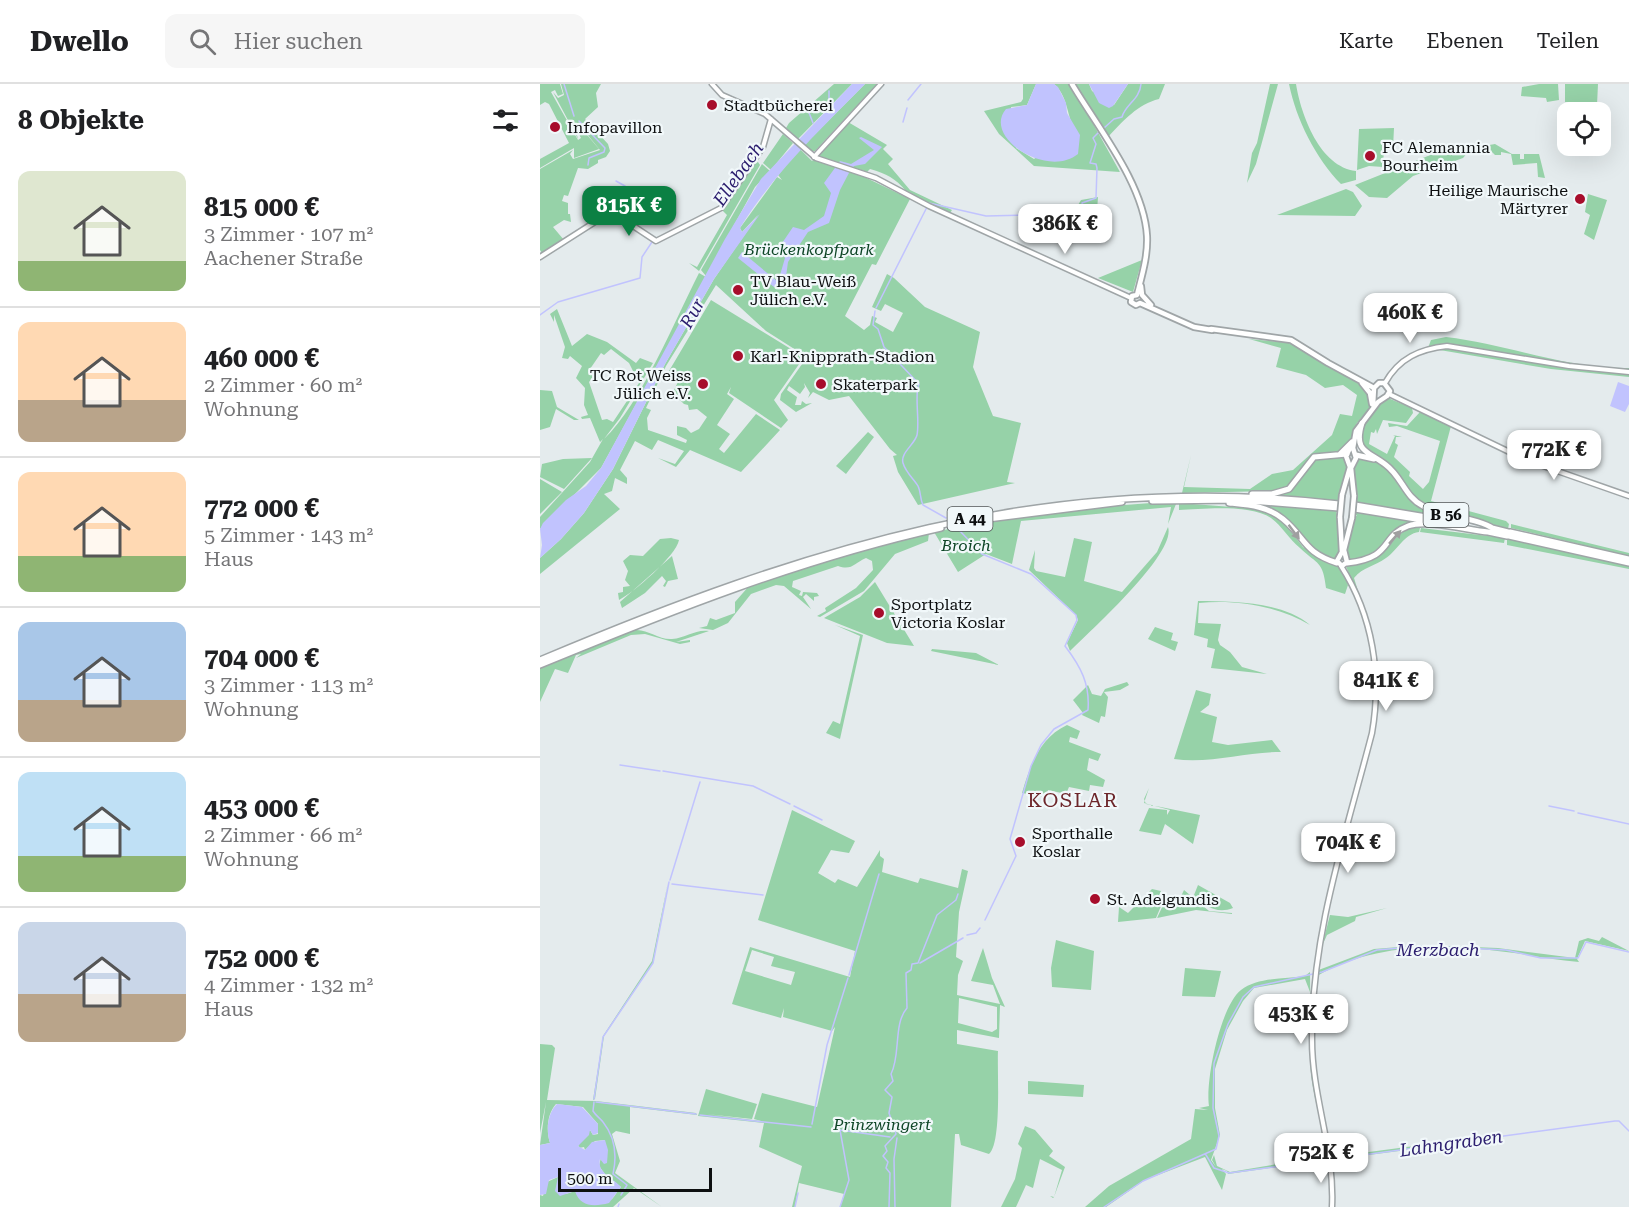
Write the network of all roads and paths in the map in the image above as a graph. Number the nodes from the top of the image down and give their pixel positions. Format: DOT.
graph roads {
  1 [pos="712,84"];
  2 [pos="881,84"];
  3 [pos="1072,84"];
  4 [pos="771,119"];
  5 [pos="813,156"];
  6 [pos="540,257"];
  7 [pos="1142,277"];
  8 [pos="1137,294"];
  9 [pos="1131,298"];
  10 [pos="1140,302"];
  11 [pos="1151,305"];
  12 [pos="1209,330"];
  13 [pos="1629,372"];
  14 [pos="1361,381"];
  15 [pos="1385,383"];
  16 [pos="1374,387"];
  17 [pos="1389,394"];
  18 [pos="1375,395"];
  19 [pos="1382,399"];
  20 [pos="1370,411"];
  21 [pos="1362,423"];
  22 [pos="1352,442"];
  23 [pos="1352,454"];
  24 [pos="1332,455"];
  25 [pos="1378,460"];
  26 [pos="1351,462"];
  27 [pos="1629,496"];
  28 [pos="1173,498"];
  29 [pos="1200,498"];
  30 [pos="1491,530"];
  31 [pos="1629,561"];
  32 [pos="1342,562"];
  33 [pos="765,577"];
  34 [pos="750,578"];
  35 [pos="734,580"];
  36 [pos="744,588"];
  37 [pos="627,621"];
  38 [pos="637,629"];
  39 [pos="615,634"];
  40 [pos="601,635"];
  41 [pos="540,660"];
  42 [pos="540,665"];
  43 [pos="1332,1207"];
  1 -- 4 [label="main road"];
  2 -- 5 [label="main road"];
  3 -- 7 [label="main road"];
  4 -- 5 [label="main road"];
  4 -- 6 [label="main road"];
  5 -- 9 [label="main road"];
  7 -- 8 [label="main road"];
  7 -- 11 [label="main road"];
  8 -- 9 [label="main road"];
  8 -- 10 [label="main road"];
  9 -- 10 [label="main road"];
  10 -- 11 [label="main road"];
  10 -- 12 [label="main road"];
  11 -- 12 [label="main road"];
  12 -- 14 [label="main road"];
  13 -- 15 [label="main road"];
  14 -- 16 [label="main road"];
  14 -- 20 [label="main road"];
  15 -- 16 [label="main road"];
  15 -- 17 [label="main road"];
  16 -- 18 [label="main road"];
  17 -- 19 [label="main road"];
  17 -- 27 [label="main road"];
  18 -- 19 [label="main road"];
  18 -- 20 [label="main road"];
  19 -- 21 [label="main road"];
  20 -- 22 [label="main road"];
  21 -- 23 [label="main road"];
  21 -- 25 [label="highway, B 56"];
  22 -- 23 [label="main road"];
  22 -- 24 [label="highway"];
  23 -- 24 [label="highway"];
  23 -- 25 [label="highway"];
  23 -- 26 [label="main road"];
  23 -- 26 [label="main road"];
  24 -- 29 [label="highway"];
  25 -- 30 [label="highway, B 56"];
  26 -- 32 [label="main road, bridge"];
  26 -- 32 [label="main road, bridge"];
  28 -- 29 [label="highway, A 44"];
  28 -- 33 [label="highway, A 44"];
  28 -- 34 [label="highway, A 44"];
  29 -- 30 [label="highway, A 44"];
  29 -- 32 [label="highway, A 44, one-way"];
  30 -- 31 [label="highway, A 44"];
  32 -- 30 [label="highway, one-way"];
  32 -- 43 [label="main road"];
  33 -- 36 [label="highway"];
  33 -- 39 [label="highway, A 44"];
  34 -- 35 [label="highway"];
  34 -- 40 [label="highway, A 44"];
  37 -- 40 [label="highway"];
  38 -- 39 [label="highway"];
  39 -- 42 [label="highway, A 44"];
  40 -- 41 [label="highway, A 44"];
}
